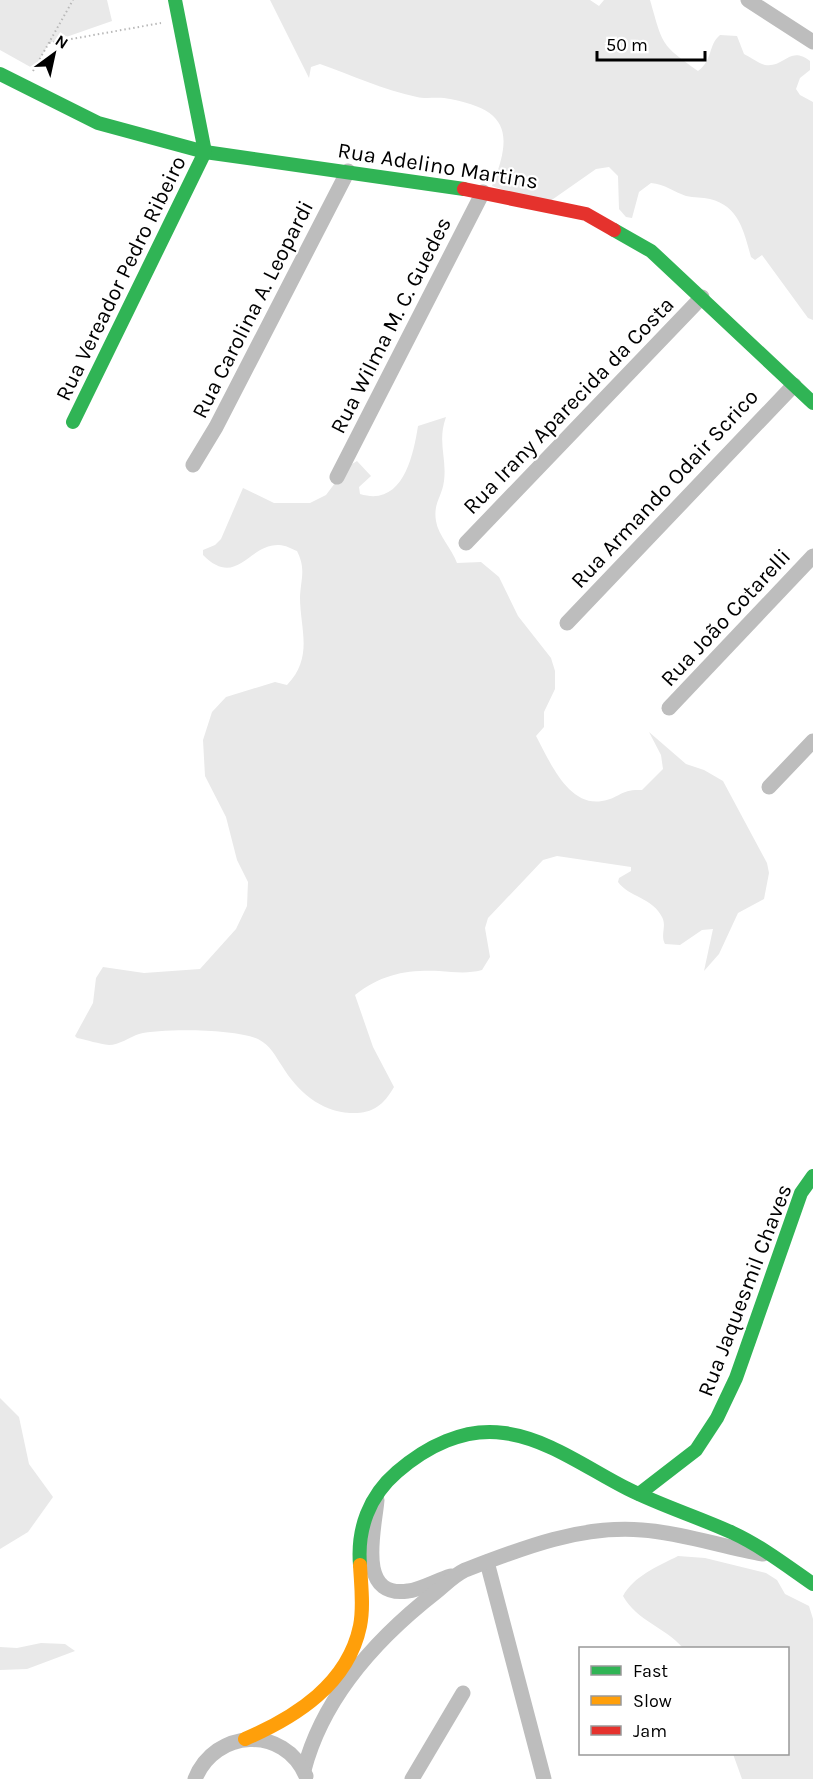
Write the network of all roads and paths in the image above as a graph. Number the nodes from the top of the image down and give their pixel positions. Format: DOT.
graph roads {
  1 [pos="73,0"];
  2 [pos="175,0"];
  3 [pos="748,0"];
  4 [pos="179,19"];
  5 [pos="813,42"];
  6 [pos="49,43"];
  7 [pos="0,74"];
  8 [pos="24,87"];
  9 [pos="205,152"];
  10 [pos="348,171"];
  11 [pos="483,192"];
  12 [pos="702,297"];
  13 [pos="794,384"];
  14 [pos="813,403"];
  15 [pos="73,422"];
  16 [pos="193,465"];
  17 [pos="337,477"];
  18 [pos="466,543"];
  19 [pos="813,556"];
  20 [pos="567,623"];
  21 [pos="669,708"];
  22 [pos="813,741"];
  23 [pos="770,787"];
  24 [pos="813,1176"];
  25 [pos="639,1494"];
  26 [pos="377,1497"];
  27 [pos="770,1554"];
  28 [pos="487,1562"];
  29 [pos="454,1575"];
  30 [pos="813,1584"];
  31 [pos="463,1693"];
  32 [pos="245,1739"];
  33 [pos="306,1774"];
  34 [pos="195,1779"];
  35 [pos="412,1779"];
  36 [pos="544,1779"];
  1 -- 6 [label="path"];
  2 -- 4 [label="street"];
  3 -- 5 [label="street"];
  4 -- 6 [label="path"];
  4 -- 9 [label="street"];
  6 -- 8 [label="path"];
  7 -- 8 [label="street, Rua Adelino Martins"];
  8 -- 9 [label="street, Rua Adelino Martins"];
  9 -- 10 [label="street, Rua Adelino Martins"];
  9 -- 15 [label="street, Rua Vereador Pedro Ribeiro"];
  10 -- 11 [label="street, Rua Adelino Martins"];
  10 -- 16 [label="street, Rua Carolina A. Leopardi"];
  11 -- 12 [label="street, Rua Adelino Martins"];
  11 -- 17 [label="street, Rua Wilma M. C. Guedes"];
  12 -- 13 [label="street, Rua Adelino Martins"];
  12 -- 18 [label="street, Rua Irany Aparecida da Costa"];
  13 -- 14 [label="street, Rua Adelino Martins"];
  13 -- 20 [label="street, Rua Armando Odair Scrico"];
  19 -- 21 [label="street, Rua João Cotarelli"];
  22 -- 23 [label="street"];
  24 -- 25 [label="street, Rua Jaquesmil Chaves"];
  25 -- 26 [label="street"];
  25 -- 27 [label="street"];
  26 -- 29 [label="street"];
  26 -- 32 [label="street"];
  27 -- 28 [label="street"];
  27 -- 30 [label="street"];
  28 -- 29 [label="street"];
  28 -- 36 [label="street"];
  29 -- 33 [label="street"];
  31 -- 35 [label="street"];
  32 -- 33 [label="street"];
  32 -- 34 [label="street"];
}
